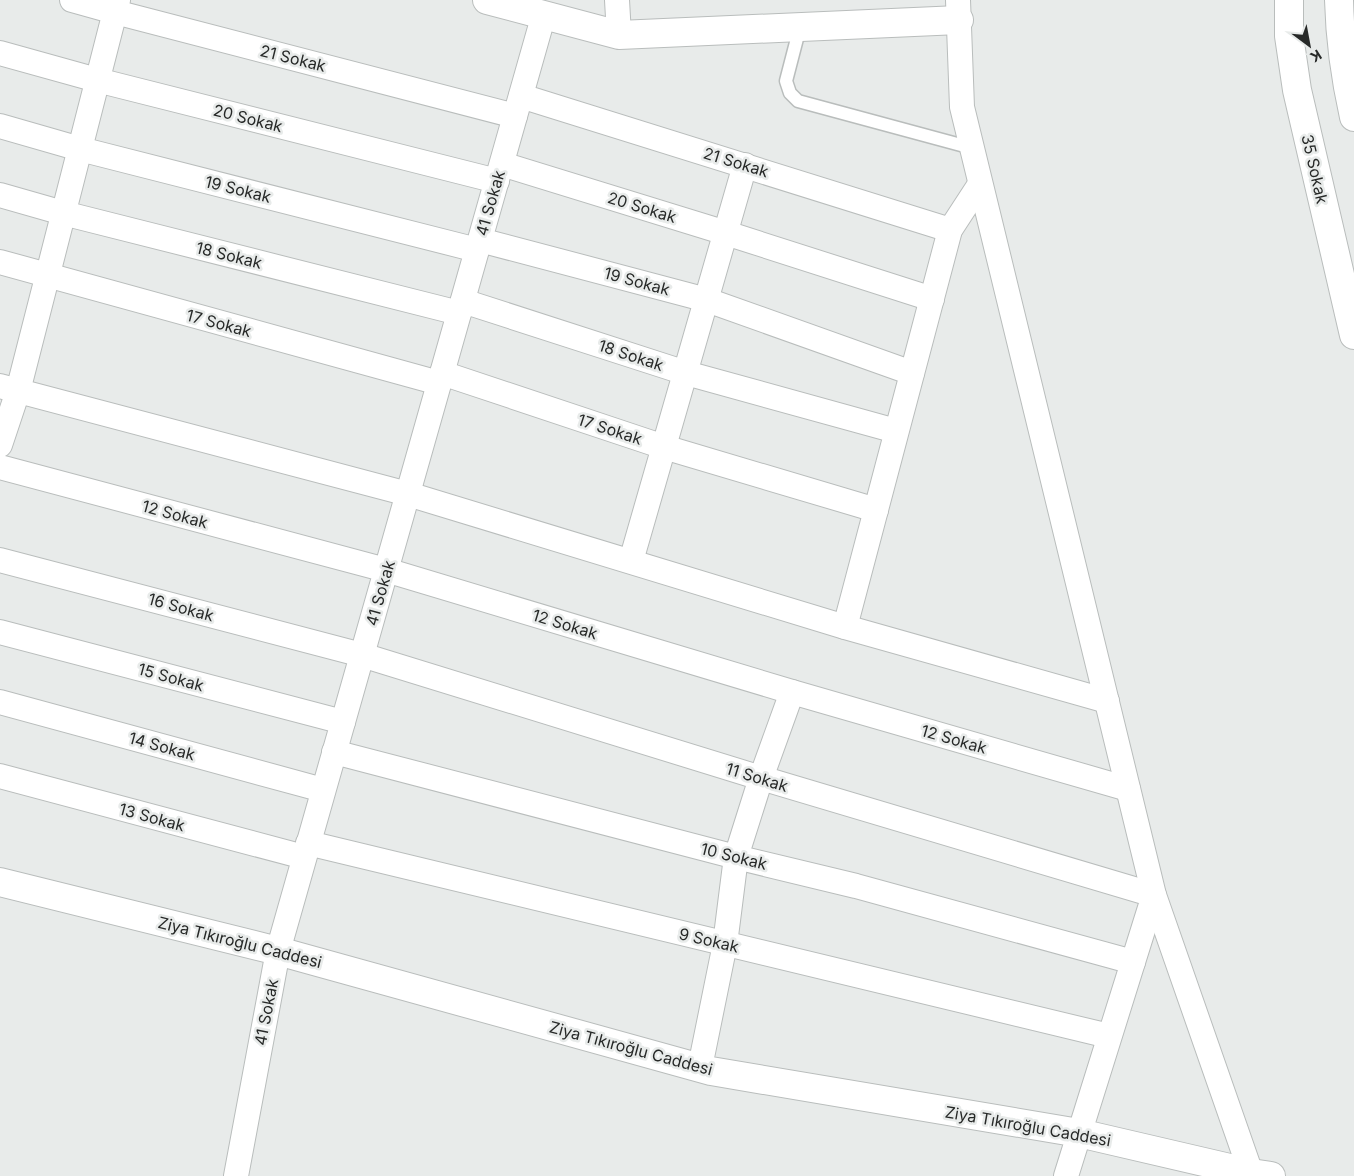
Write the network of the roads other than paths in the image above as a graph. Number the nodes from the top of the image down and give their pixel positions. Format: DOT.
graph roads {
  1 [pos="72,0"];
  2 [pos="487,0"];
  3 [pos="617,0"];
  4 [pos="1289,0"];
  5 [pos="1339,0"];
  6 [pos="116,6"];
  7 [pos="958,10"];
  8 [pos="544,14"];
  9 [pos="800,27"];
  10 [pos="619,35"];
  11 [pos="0,53"];
  12 [pos="97,80"];
  13 [pos="518,106"];
  14 [pos="1354,117"];
  15 [pos="0,126"];
  16 [pos="972,148"];
  17 [pos="80,149"];
  18 [pos="746,165"];
  19 [pos="499,173"];
  20 [pos="980,184"];
  21 [pos="0,195"];
  22 [pos="63,214"];
  23 [pos="950,230"];
  24 [pos="726,233"];
  25 [pos="478,245"];
  26 [pos="0,262"];
  27 [pos="47,276"];
  28 [pos="932,299"];
  29 [pos="707,300"];
  30 [pos="461,307"];
  31 [pos="1354,336"];
  32 [pos="686,372"];
  33 [pos="912,373"];
  34 [pos="441,378"];
  35 [pos="9,388"];
  36 [pos="896,431"];
  37 [pos="0,445"];
  38 [pos="664,447"];
  39 [pos="0,467"];
  40 [pos="408,494"];
  41 [pos="876,510"];
  42 [pos="0,560"];
  43 [pos="631,562"];
  44 [pos="386,570"];
  45 [pos="845,627"];
  46 [pos="0,632"];
  47 [pos="362,655"];
  48 [pos="792,692"];
  49 [pos="0,702"];
  50 [pos="1107,702"];
  51 [pos="343,722"];
  52 [pos="334,752"];
  53 [pos="0,776"];
  54 [pos="761,778"];
  55 [pos="1128,789"];
  56 [pos="323,790"];
  57 [pos="306,850"];
  58 [pos="736,857"];
  59 [pos="0,882"];
  60 [pos="1154,895"];
  61 [pos="725,944"];
  62 [pos="278,951"];
  63 [pos="1133,962"];
  64 [pos="1110,1036"];
  65 [pos="700,1067"];
  66 [pos="1078,1133"];
  67 [pos="1261,1175"];
  68 [pos="236,1176"];
  69 [pos="1066,1176"];
  1 -- 6 [label="street, 21 Sokak"];
  2 -- 8 [label="main road"];
  3 -- 10 [label="street"];
  4 -- 31 [label="main road, 35 Sokak"];
  5 -- 14 [label="main road"];
  6 -- 12 [label="street"];
  6 -- 13 [label="street, 21 Sokak"];
  7 -- 9 [label="main road"];
  7 -- 16 [label="street"];
  8 -- 10 [label="main road"];
  8 -- 13 [label="street, 41 Sokak"];
  9 -- 10 [label="main road"];
  9 -- 16 [label="lane"];
  11 -- 12 [label="street, 20 Sokak"];
  12 -- 17 [label="street"];
  12 -- 19 [label="street, 20 Sokak"];
  13 -- 18 [label="street, 21 Sokak"];
  13 -- 19 [label="street, 41 Sokak"];
  15 -- 17 [label="street, 19 Sokak"];
  16 -- 20 [label="street"];
  17 -- 22 [label="street"];
  17 -- 25 [label="street, 19 Sokak"];
  18 -- 23 [label="street, 21 Sokak"];
  18 -- 24 [label="street"];
  19 -- 24 [label="street, 20 Sokak"];
  19 -- 25 [label="street, 41 Sokak"];
  20 -- 23 [label="street"];
  20 -- 50 [label="street"];
  21 -- 22 [label="street, 18 Sokak"];
  22 -- 27 [label="street"];
  22 -- 30 [label="street, 18 Sokak"];
  23 -- 28 [label="street"];
  24 -- 28 [label="street, 20 Sokak"];
  24 -- 29 [label="street"];
  25 -- 29 [label="street, 19 Sokak"];
  25 -- 30 [label="street, 41 Sokak"];
  26 -- 27 [label="street, 17 Sokak"];
  27 -- 34 [label="street, 17 Sokak"];
  27 -- 35 [label="street"];
  28 -- 33 [label="street"];
  29 -- 32 [label="street"];
  29 -- 33 [label="street, 19 Sokak"];
  30 -- 32 [label="street, 18 Sokak"];
  30 -- 34 [label="street, 41 Sokak"];
  32 -- 36 [label="street, 18 Sokak"];
  32 -- 38 [label="street"];
  33 -- 36 [label="street"];
  34 -- 38 [label="street, 17 Sokak"];
  34 -- 40 [label="street, 41 Sokak"];
  35 -- 37 [label="street"];
  35 -- 40 [label="street"];
  36 -- 41 [label="street"];
  38 -- 41 [label="street, 17 Sokak"];
  38 -- 43 [label="street"];
  39 -- 44 [label="street, 12 Sokak"];
  40 -- 43 [label="street"];
  40 -- 44 [label="street, 41 Sokak"];
  41 -- 45 [label="street"];
  42 -- 47 [label="street, 16 Sokak"];
  43 -- 45 [label="street"];
  44 -- 47 [label="street, 41 Sokak"];
  44 -- 48 [label="street, 12 Sokak"];
  45 -- 50 [label="street"];
  46 -- 51 [label="street, 15 Sokak"];
  47 -- 51 [label="street, 41 Sokak"];
  47 -- 54 [label="street, 11 Sokak"];
  48 -- 54 [label="street"];
  48 -- 55 [label="street, 12 Sokak"];
  49 -- 56 [label="street, 14 Sokak"];
  50 -- 55 [label="street"];
  51 -- 52 [label="street, 41 Sokak"];
  52 -- 56 [label="street, 41 Sokak"];
  52 -- 58 [label="street, 10 Sokak"];
  53 -- 57 [label="street, 13 Sokak"];
  54 -- 58 [label="street"];
  54 -- 60 [label="street, 11 Sokak"];
  55 -- 60 [label="street"];
  56 -- 57 [label="street, 41 Sokak"];
  57 -- 61 [label="street, 9 Sokak"];
  57 -- 62 [label="street, 41 Sokak"];
  58 -- 61 [label="street"];
  58 -- 63 [label="street, 10 Sokak"];
  59 -- 62 [label="main road, Ziya Tıkıroğlu Caddesi"];
  60 -- 63 [label="street"];
  60 -- 67 [label="street"];
  61 -- 64 [label="street, 9 Sokak"];
  61 -- 65 [label="street"];
  62 -- 65 [label="main road, Ziya Tıkıroğlu Caddesi"];
  62 -- 68 [label="street, 41 Sokak"];
  63 -- 64 [label="street"];
  64 -- 66 [label="street"];
  65 -- 66 [label="main road, Ziya Tıkıroğlu Caddesi"];
  66 -- 67 [label="main road, Ziya Tıkıroğlu Caddesi"];
  66 -- 69 [label="street"];
}
